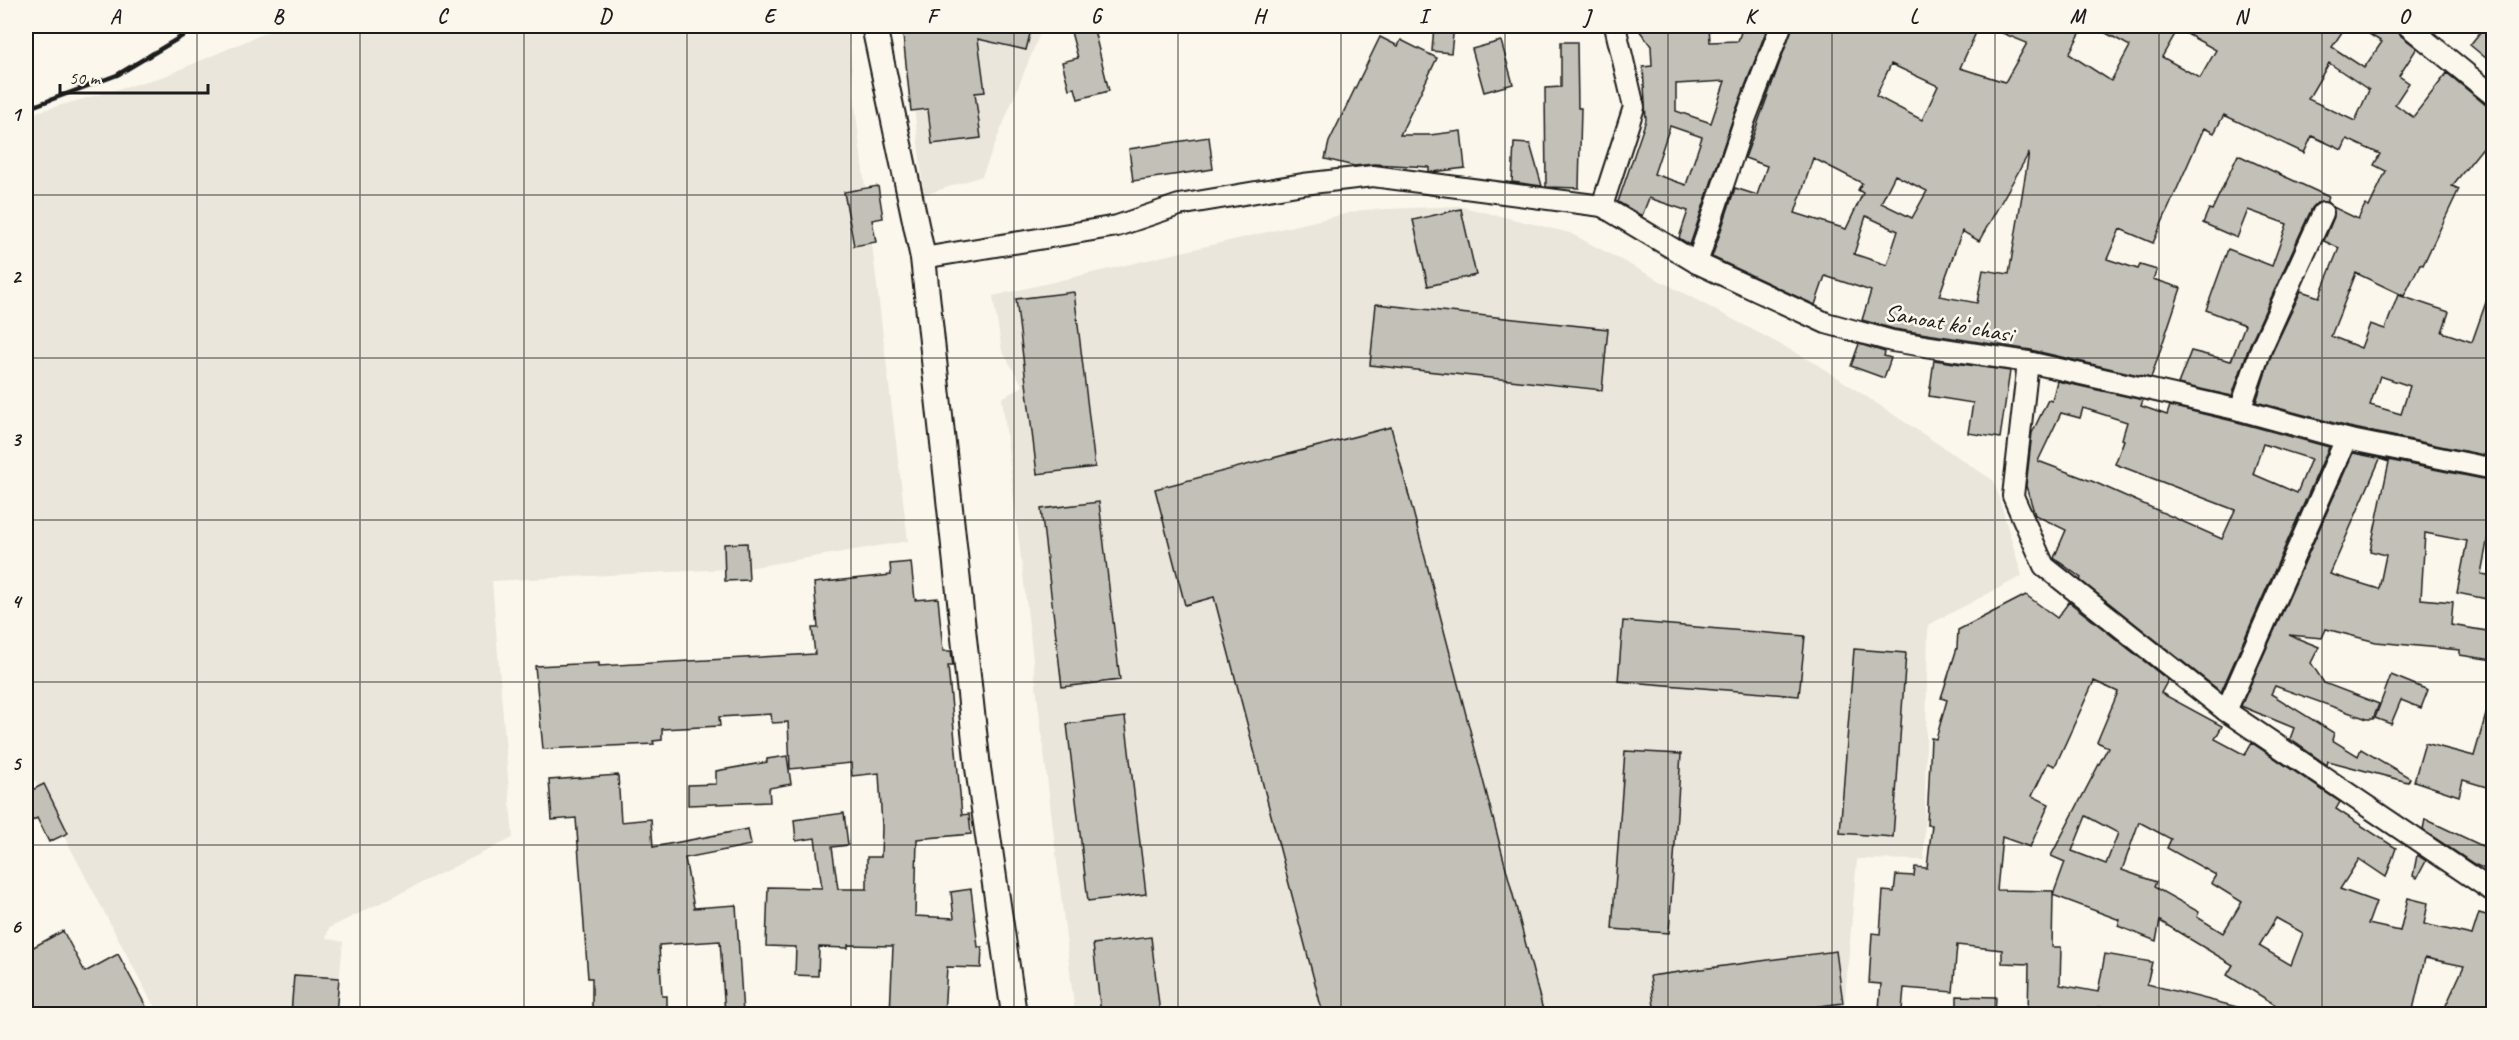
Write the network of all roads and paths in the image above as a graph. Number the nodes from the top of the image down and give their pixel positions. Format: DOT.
graph roads {
  1 [pos="874,26"];
  2 [pos="1615,26"];
  3 [pos="1781,26"];
  4 [pos="2408,26"];
  5 [pos="2493,96"];
  6 [pos="1602,206"];
  7 [pos="2323,213"];
  8 [pos="923,258"];
  9 [pos="1697,263"];
  10 [pos="2028,363"];
  11 [pos="2240,410"];
  12 [pos="2346,439"];
  13 [pos="2493,469"];
  14 [pos="2226,711"];
  15 [pos="2493,892"];
  16 [pos="1014,1014"];
  1 -- 8 [label="street"];
  2 -- 6 [label="street"];
  3 -- 9 [label="street"];
  4 -- 5 [label="street"];
  6 -- 8 [label="street"];
  6 -- 9 [label="street, Sanoat koʻchasi"];
  7 -- 11 [label="street"];
  8 -- 16 [label="street"];
  9 -- 10 [label="street, Sanoat koʻchasi"];
  10 -- 11 [label="street, Sanoat koʻchasi"];
  10 -- 14 [label="street"];
  11 -- 12 [label="street, Sanoat koʻchasi"];
  12 -- 13 [label="street, Sanoat koʻchasi"];
  12 -- 14 [label="street"];
  14 -- 15 [label="street"];
}
